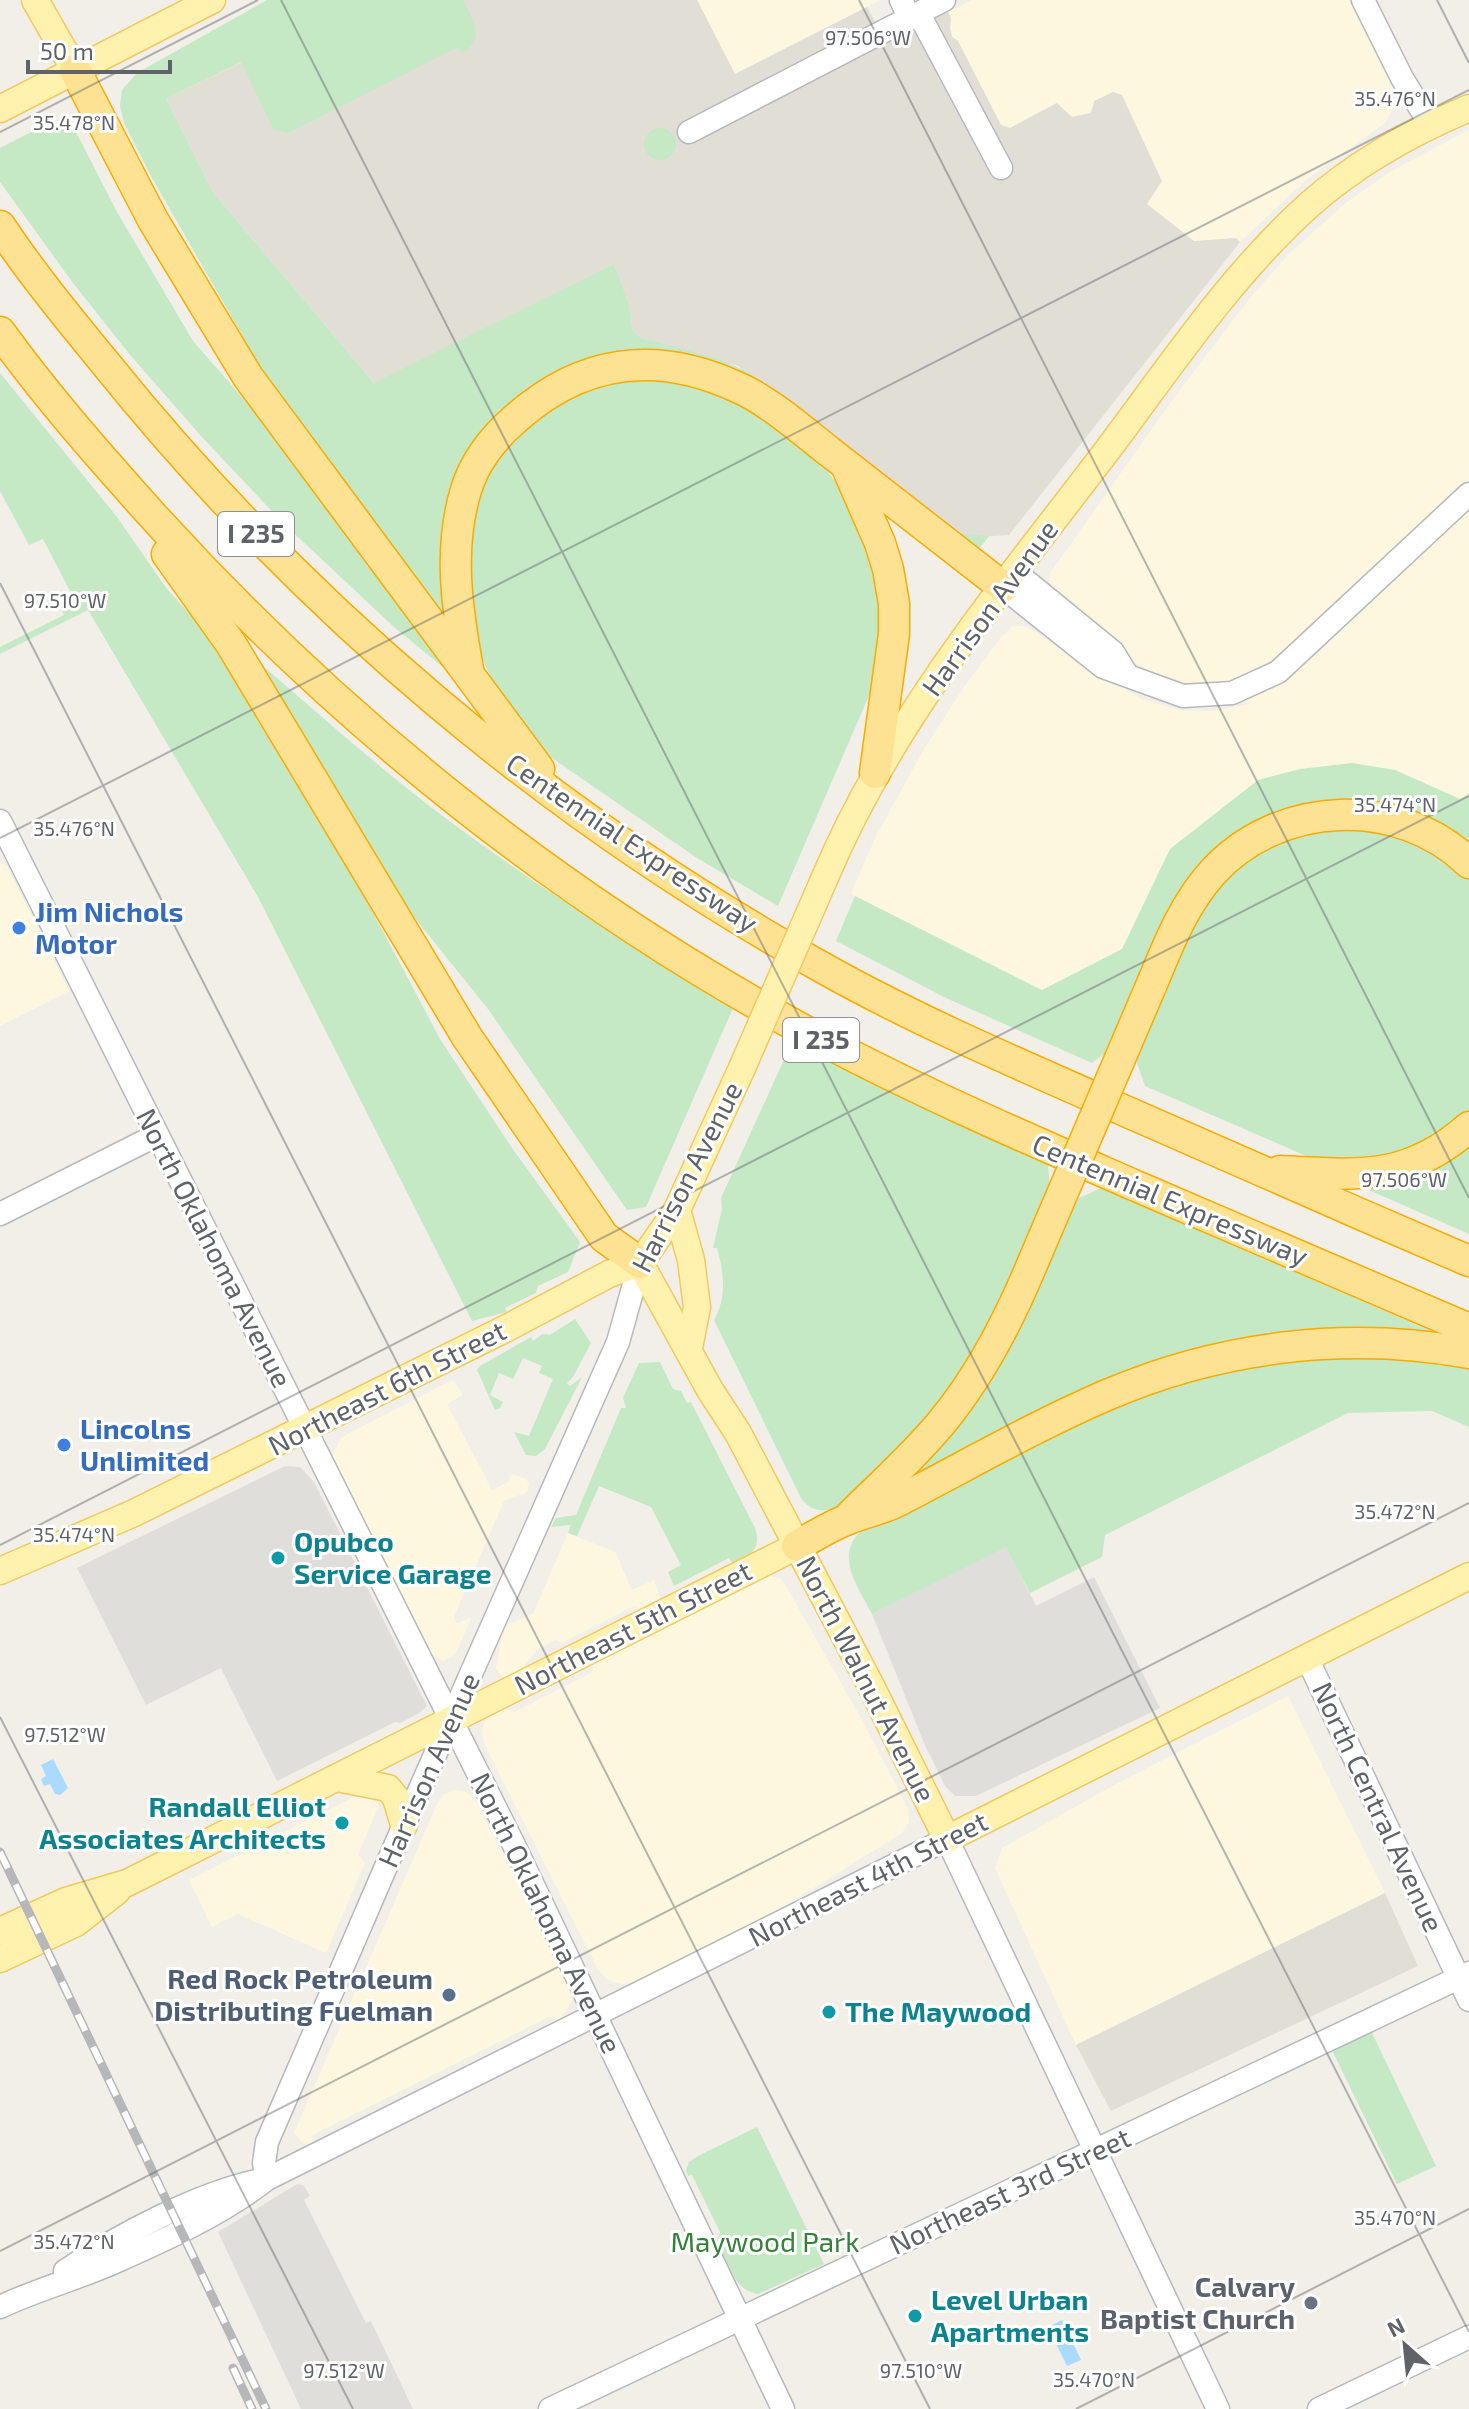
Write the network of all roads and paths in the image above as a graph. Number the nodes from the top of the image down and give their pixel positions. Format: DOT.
graph roads {
  1 [pos="35,0"];
  2 [pos="212,0"];
  3 [pos="1363,0"];
  4 [pos="923,6"];
  5 [pos="75,70"];
  6 [pos="1469,93"];
  7 [pos="8,104"];
  8 [pos="1469,108"];
  9 [pos="1430,124"];
  10 [pos="689,132"];
  11 [pos="1001,168"];
  12 [pos="0,226"];
  13 [pos="0,332"];
  14 [pos="81,436"];
  15 [pos="846,465"];
  16 [pos="1469,494"];
  17 [pos="1009,580"];
  18 [pos="470,679"];
  19 [pos="875,773"];
  20 [pos="559,796"];
  21 [pos="3,836"];
  22 [pos="1469,863"];
  23 [pos="1469,1127"];
  24 [pos="157,1135"];
  25 [pos="1259,1170"];
  26 [pos="677,1210"];
  27 [pos="0,1214"];
  28 [pos="1469,1261"];
  29 [pos="640,1263"];
  30 [pos="1469,1329"];
  31 [pos="689,1348"];
  32 [pos="1469,1353"];
  33 [pos="306,1429"];
  34 [pos="134,1513"];
  35 [pos="847,1519"];
  36 [pos="797,1546"];
  37 [pos="0,1571"];
  38 [pos="1469,1576"];
  39 [pos="0,1589"];
  40 [pos="1307,1658"];
  41 [pos="451,1719"];
  42 [pos="337,1778"];
  43 [pos="404,1825"];
  44 [pos="947,1839"];
  45 [pos="127,1883"];
  46 [pos="0,1931"];
  47 [pos="0,1959"];
  48 [pos="1464,1976"];
  49 [pos="1469,2000"];
  50 [pos="597,2016"];
  51 [pos="1095,2151"];
  52 [pos="267,2179"];
  53 [pos="0,2307"];
  54 [pos="740,2319"];
  55 [pos="1469,2337"];
  56 [pos="550,2409"];
  57 [pos="783,2409"];
  58 [pos="1218,2409"];
  59 [pos="1319,2409"];
  1 -- 5 [label="main road"];
  2 -- 5 [label="main road"];
  3 -- 9 [label="street"];
  4 -- 10 [label="street"];
  4 -- 11 [label="street"];
  5 -- 7 [label="main road"];
  5 -- 18 [label="highway"];
  6 -- 9 [label="main road"];
  8 -- 9 [label="main road"];
  9 -- 17 [label="main road, Harrison Avenue"];
  12 -- 20 [label="highway, Centennial Expressway / I 235"];
  13 -- 14 [label="highway, Centennial Expressway / I 235"];
  14 -- 29 [label="highway"];
  14 -- 30 [label="highway, Centennial Expressway / I 235"];
  15 -- 17 [label="highway"];
  15 -- 18 [label="highway"];
  15 -- 19 [label="highway"];
  16 -- 17 [label="street"];
  17 -- 19 [label="main road, Harrison Avenue"];
  18 -- 20 [label="highway"];
  19 -- 26 [label="main road, Harrison Avenue, bridge"];
  20 -- 25 [label="highway, Centennial Expressway / I 235"];
  21 -- 24 [label="street, North Oklahoma Avenue"];
  22 -- 35 [label="highway, bridge"];
  23 -- 25 [label="highway"];
  24 -- 27 [label="street"];
  24 -- 33 [label="street, North Oklahoma Avenue"];
  25 -- 28 [label="highway, Centennial Expressway / I 235"];
  26 -- 29 [label="main road, Harrison Avenue"];
  26 -- 31 [label="main road"];
  29 -- 31 [label="main road, North Walnut Avenue"];
  29 -- 33 [label="main road, Northeast 6th Street"];
  29 -- 41 [label="street, Harrison Avenue"];
  31 -- 36 [label="main road, North Walnut Avenue"];
  32 -- 35 [label="highway"];
  33 -- 34 [label="main road, Northeast 6th Street"];
  33 -- 41 [label="street, North Oklahoma Avenue"];
  34 -- 37 [label="main road, Northeast 6th Street"];
  34 -- 39 [label="main road, Northeast 6th Street"];
  35 -- 36 [label="highway"];
  36 -- 41 [label="main road, Northeast 5th Street"];
  36 -- 44 [label="main road, North Walnut Avenue"];
  38 -- 40 [label="main road, Northeast 4th Street"];
  40 -- 44 [label="main road, Northeast 4th Street"];
  40 -- 48 [label="street, North Central Avenue"];
  41 -- 42 [label="main road, Northeast 5th Street"];
  41 -- 43 [label="street, Harrison Avenue"];
  41 -- 50 [label="street, North Oklahoma Avenue"];
  42 -- 43 [label="main road"];
  42 -- 45 [label="main road, Northeast 5th Street"];
  43 -- 52 [label="street, Harrison Avenue"];
  44 -- 50 [label="street, Northeast 4th Street"];
  44 -- 51 [label="street, North Walnut Avenue"];
  45 -- 46 [label="main road, Northeast 5th Street"];
  45 -- 47 [label="main road, Northeast 5th Street"];
  48 -- 49 [label="street, North Central Avenue"];
  48 -- 51 [label="street, Northeast 3rd Street"];
  50 -- 52 [label="street, Northeast 4th Street"];
  50 -- 54 [label="street, North Oklahoma Avenue"];
  51 -- 54 [label="street, Northeast 3rd Street"];
  51 -- 58 [label="street, North Walnut Avenue"];
  52 -- 53 [label="street, Northeast 4th Street"];
  54 -- 56 [label="street, Northeast 3rd Street"];
  54 -- 57 [label="street, North Oklahoma Avenue"];
  55 -- 59 [label="street"];
}
